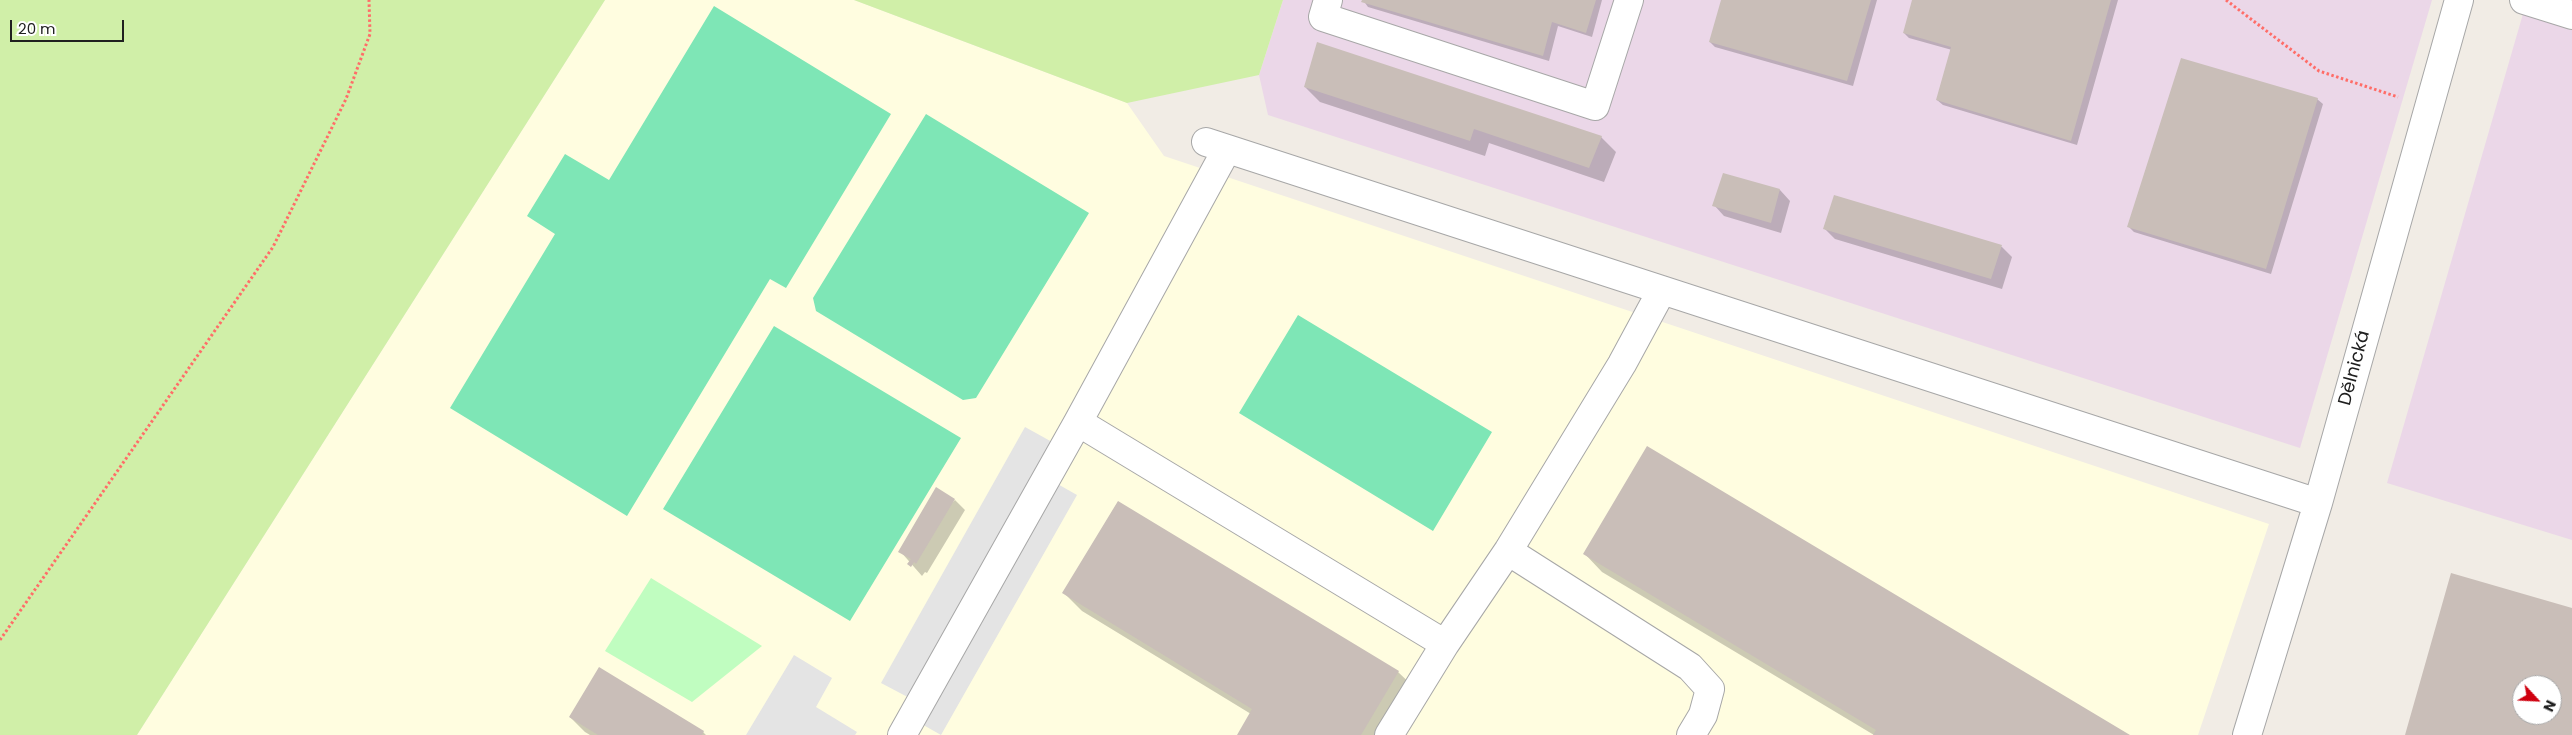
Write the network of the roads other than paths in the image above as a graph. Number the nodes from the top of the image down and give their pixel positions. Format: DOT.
graph roads {
  1 [pos="1328,0"];
  2 [pos="1629,0"];
  3 [pos="2458,0"];
  4 [pos="2524,0"];
  5 [pos="2572,15"];
  6 [pos="1662,290"];
  7 [pos="1078,422"];
  8 [pos="2318,503"];
  9 [pos="1508,551"];
  10 [pos="1445,644"];
  11 [pos="902,735"];
  12 [pos="1389,735"];
  13 [pos="1691,735"];
  14 [pos="2247,735"];
  1 -- 2 [label="street"];
  3 -- 8 [label="street, Dělnická"];
  4 -- 5 [label="street"];
  6 -- 7 [label="street"];
  6 -- 8 [label="street"];
  6 -- 9 [label="street"];
  7 -- 10 [label="street"];
  7 -- 11 [label="street"];
  8 -- 14 [label="street, Dělnická"];
  9 -- 10 [label="street"];
  9 -- 13 [label="street"];
  10 -- 12 [label="street"];
}
